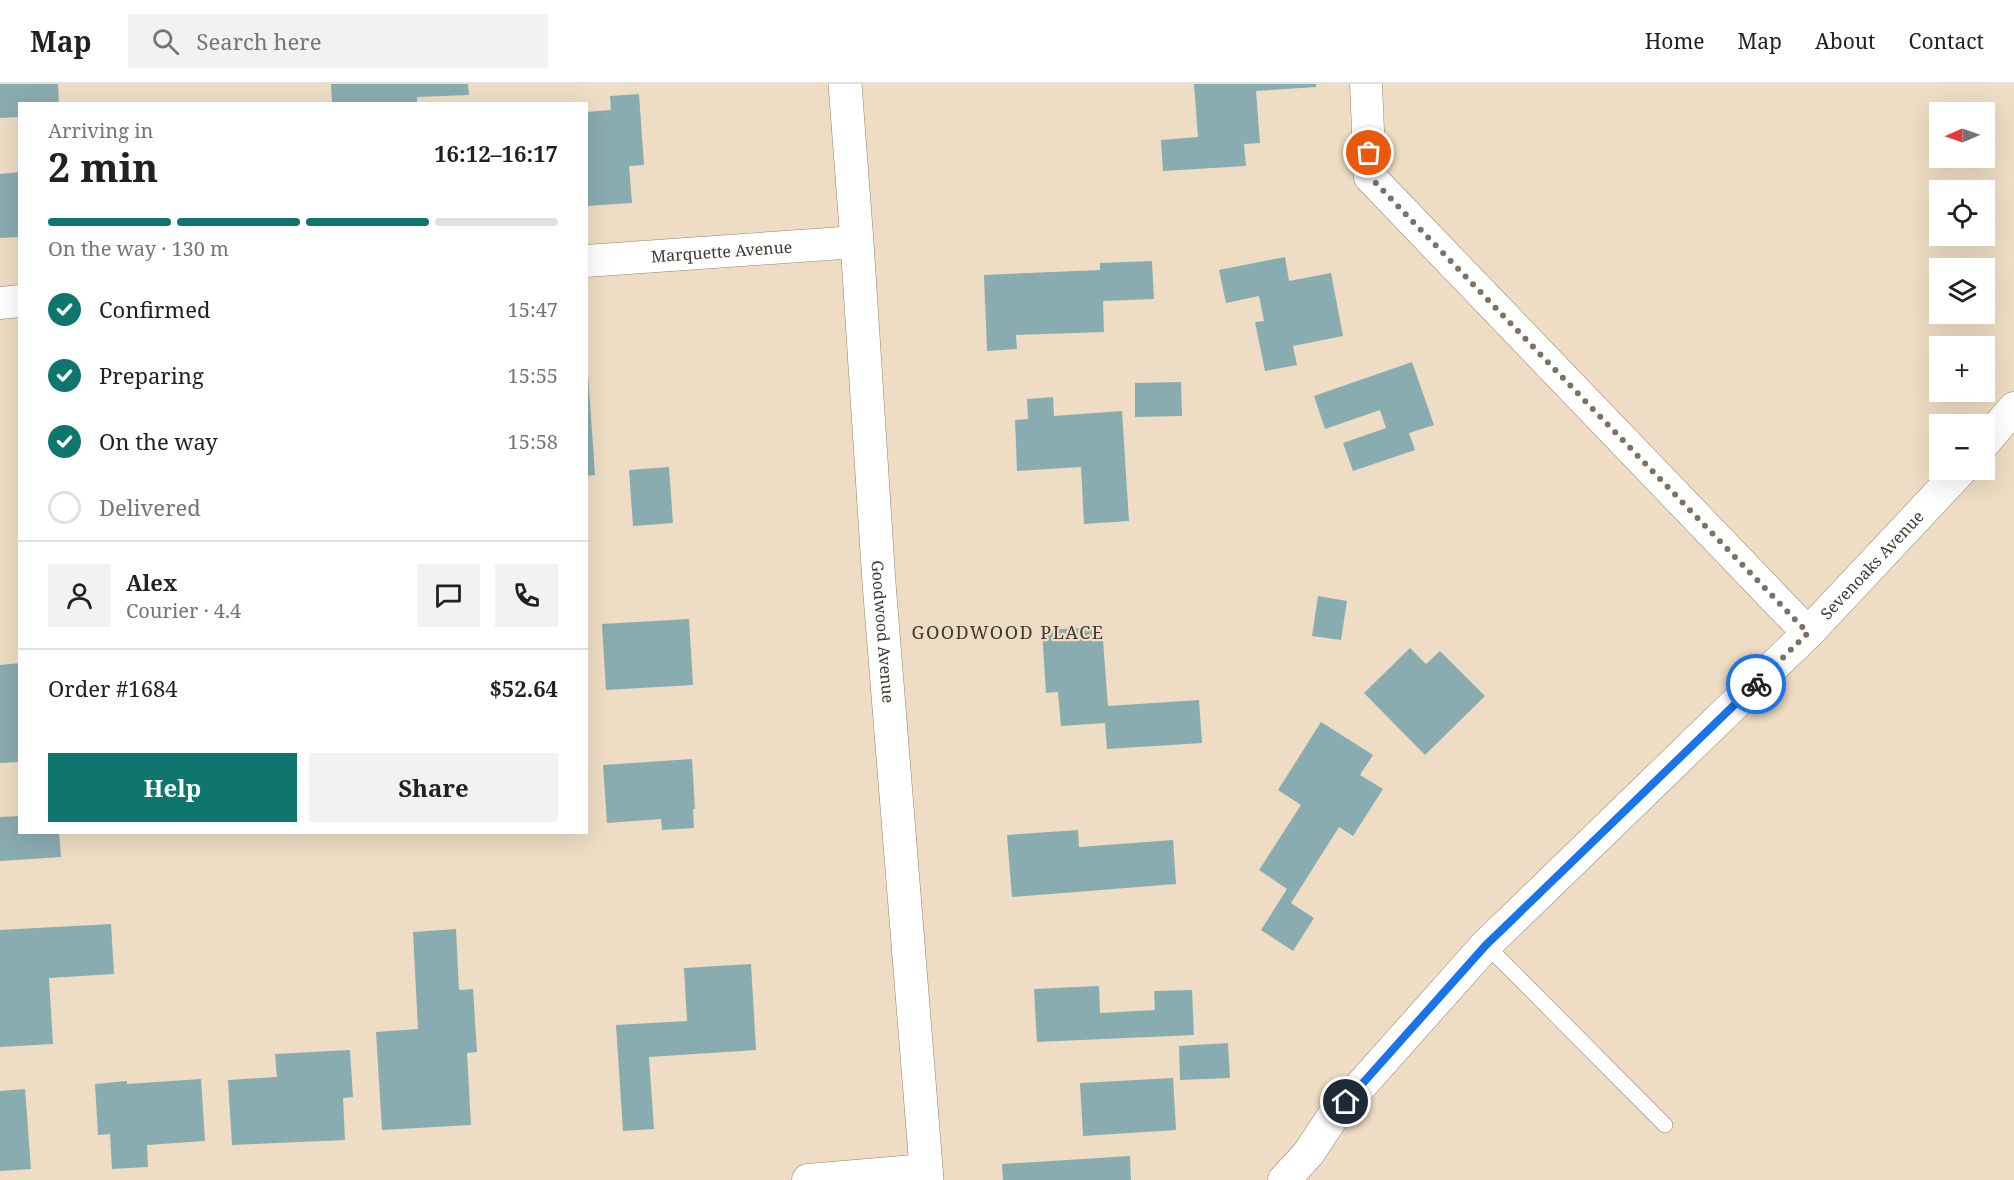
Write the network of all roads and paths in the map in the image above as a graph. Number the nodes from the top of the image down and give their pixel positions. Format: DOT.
graph roads {
  1 [pos="845,84"];
  2 [pos="1366,84"];
  3 [pos="857,242"];
  4 [pos="588,261"];
  5 [pos="18,301"];
  6 [pos="0,303"];
  7 [pos="2014,408"];
  8 [pos="1995,430"];
  9 [pos="1952,480"];
  10 [pos="1808,633"];
  11 [pos="1486,945"];
  12 [pos="1665,1125"];
  13 [pos="926,1175"];
  14 [pos="808,1180"];
  15 [pos="1284,1180"];
  1 -- 3 [label="street, Goodwood Avenue"];
  2 -- 10 [label="street"];
  3 -- 4 [label="street, Marquette Avenue"];
  3 -- 13 [label="street, Goodwood Avenue"];
  5 -- 6 [label="street"];
  7 -- 8 [label="street"];
  9 -- 10 [label="street, Sevenoaks Avenue"];
  10 -- 11 [label="street, Sevenoaks Avenue"];
  11 -- 12 [label="lane"];
  11 -- 15 [label="street, Sevenoaks Avenue"];
  13 -- 14 [label="street"];
}
